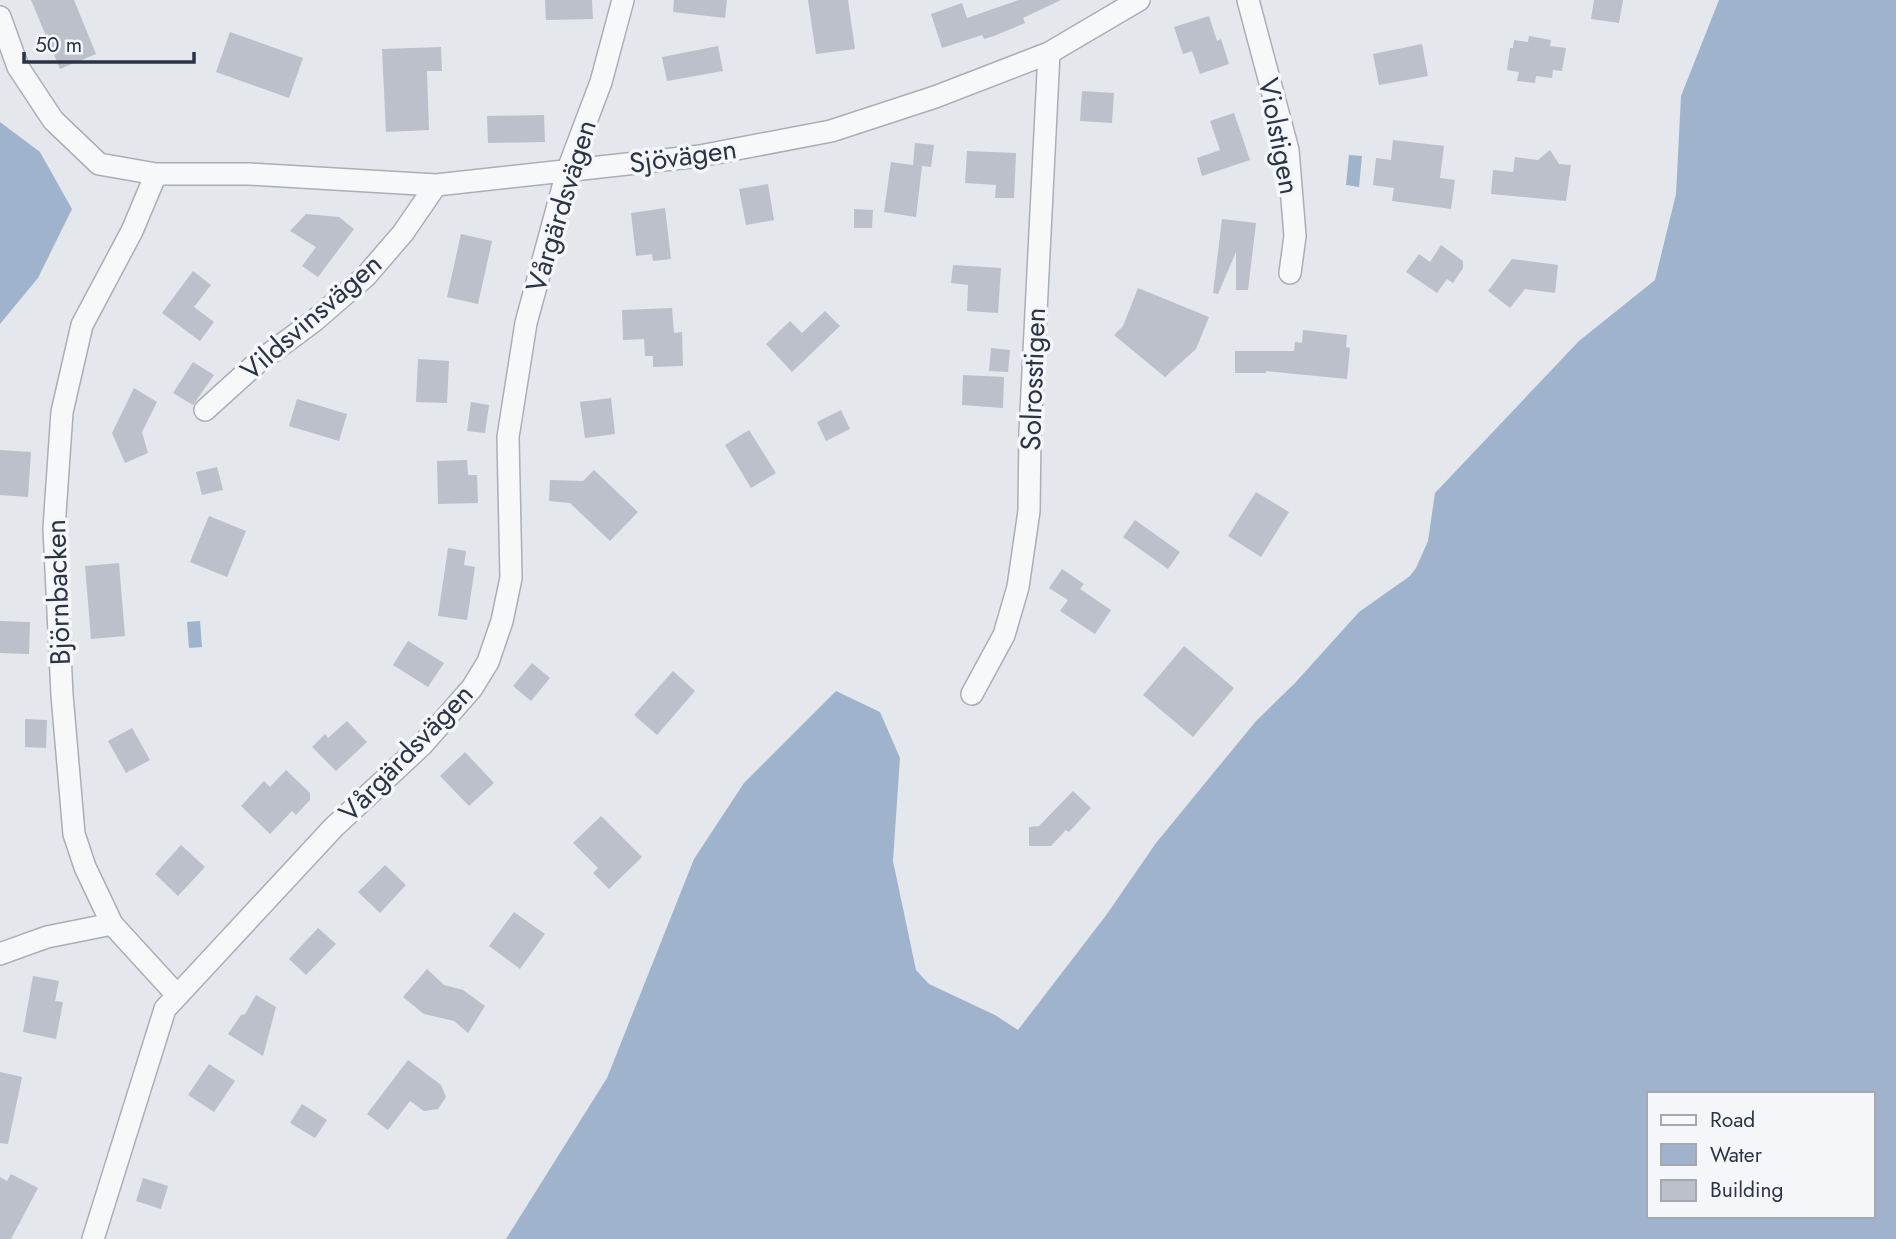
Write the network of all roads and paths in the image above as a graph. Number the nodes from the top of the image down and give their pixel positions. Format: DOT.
graph roads {
  1 [pos="623,0"];
  2 [pos="1139,0"];
  3 [pos="1248,0"];
  4 [pos="0,17"];
  5 [pos="1049,52"];
  6 [pos="568,172"];
  7 [pos="156,174"];
  8 [pos="436,185"];
  9 [pos="1290,273"];
  10 [pos="205,410"];
  11 [pos="972,694"];
  12 [pos="112,925"];
  13 [pos="0,954"];
  14 [pos="177,995"];
  15 [pos="93,1239"];
  1 -- 6 [label="street, Vårgärdsvägen"];
  2 -- 5 [label="street, Sjövägen"];
  3 -- 9 [label="street, Violstigen"];
  4 -- 7 [label="street, Sjövägen"];
  5 -- 6 [label="street, Sjövägen"];
  5 -- 11 [label="street, Solrosstigen"];
  6 -- 8 [label="street, Sjövägen"];
  6 -- 14 [label="street, Vårgärdsvägen"];
  7 -- 8 [label="street, Sjövägen"];
  7 -- 12 [label="street, Björnbacken"];
  8 -- 10 [label="street, Vildsvinsvägen"];
  12 -- 13 [label="street"];
  12 -- 14 [label="street, Björnbacken"];
  14 -- 15 [label="street, Vårgärdsvägen"];
}
